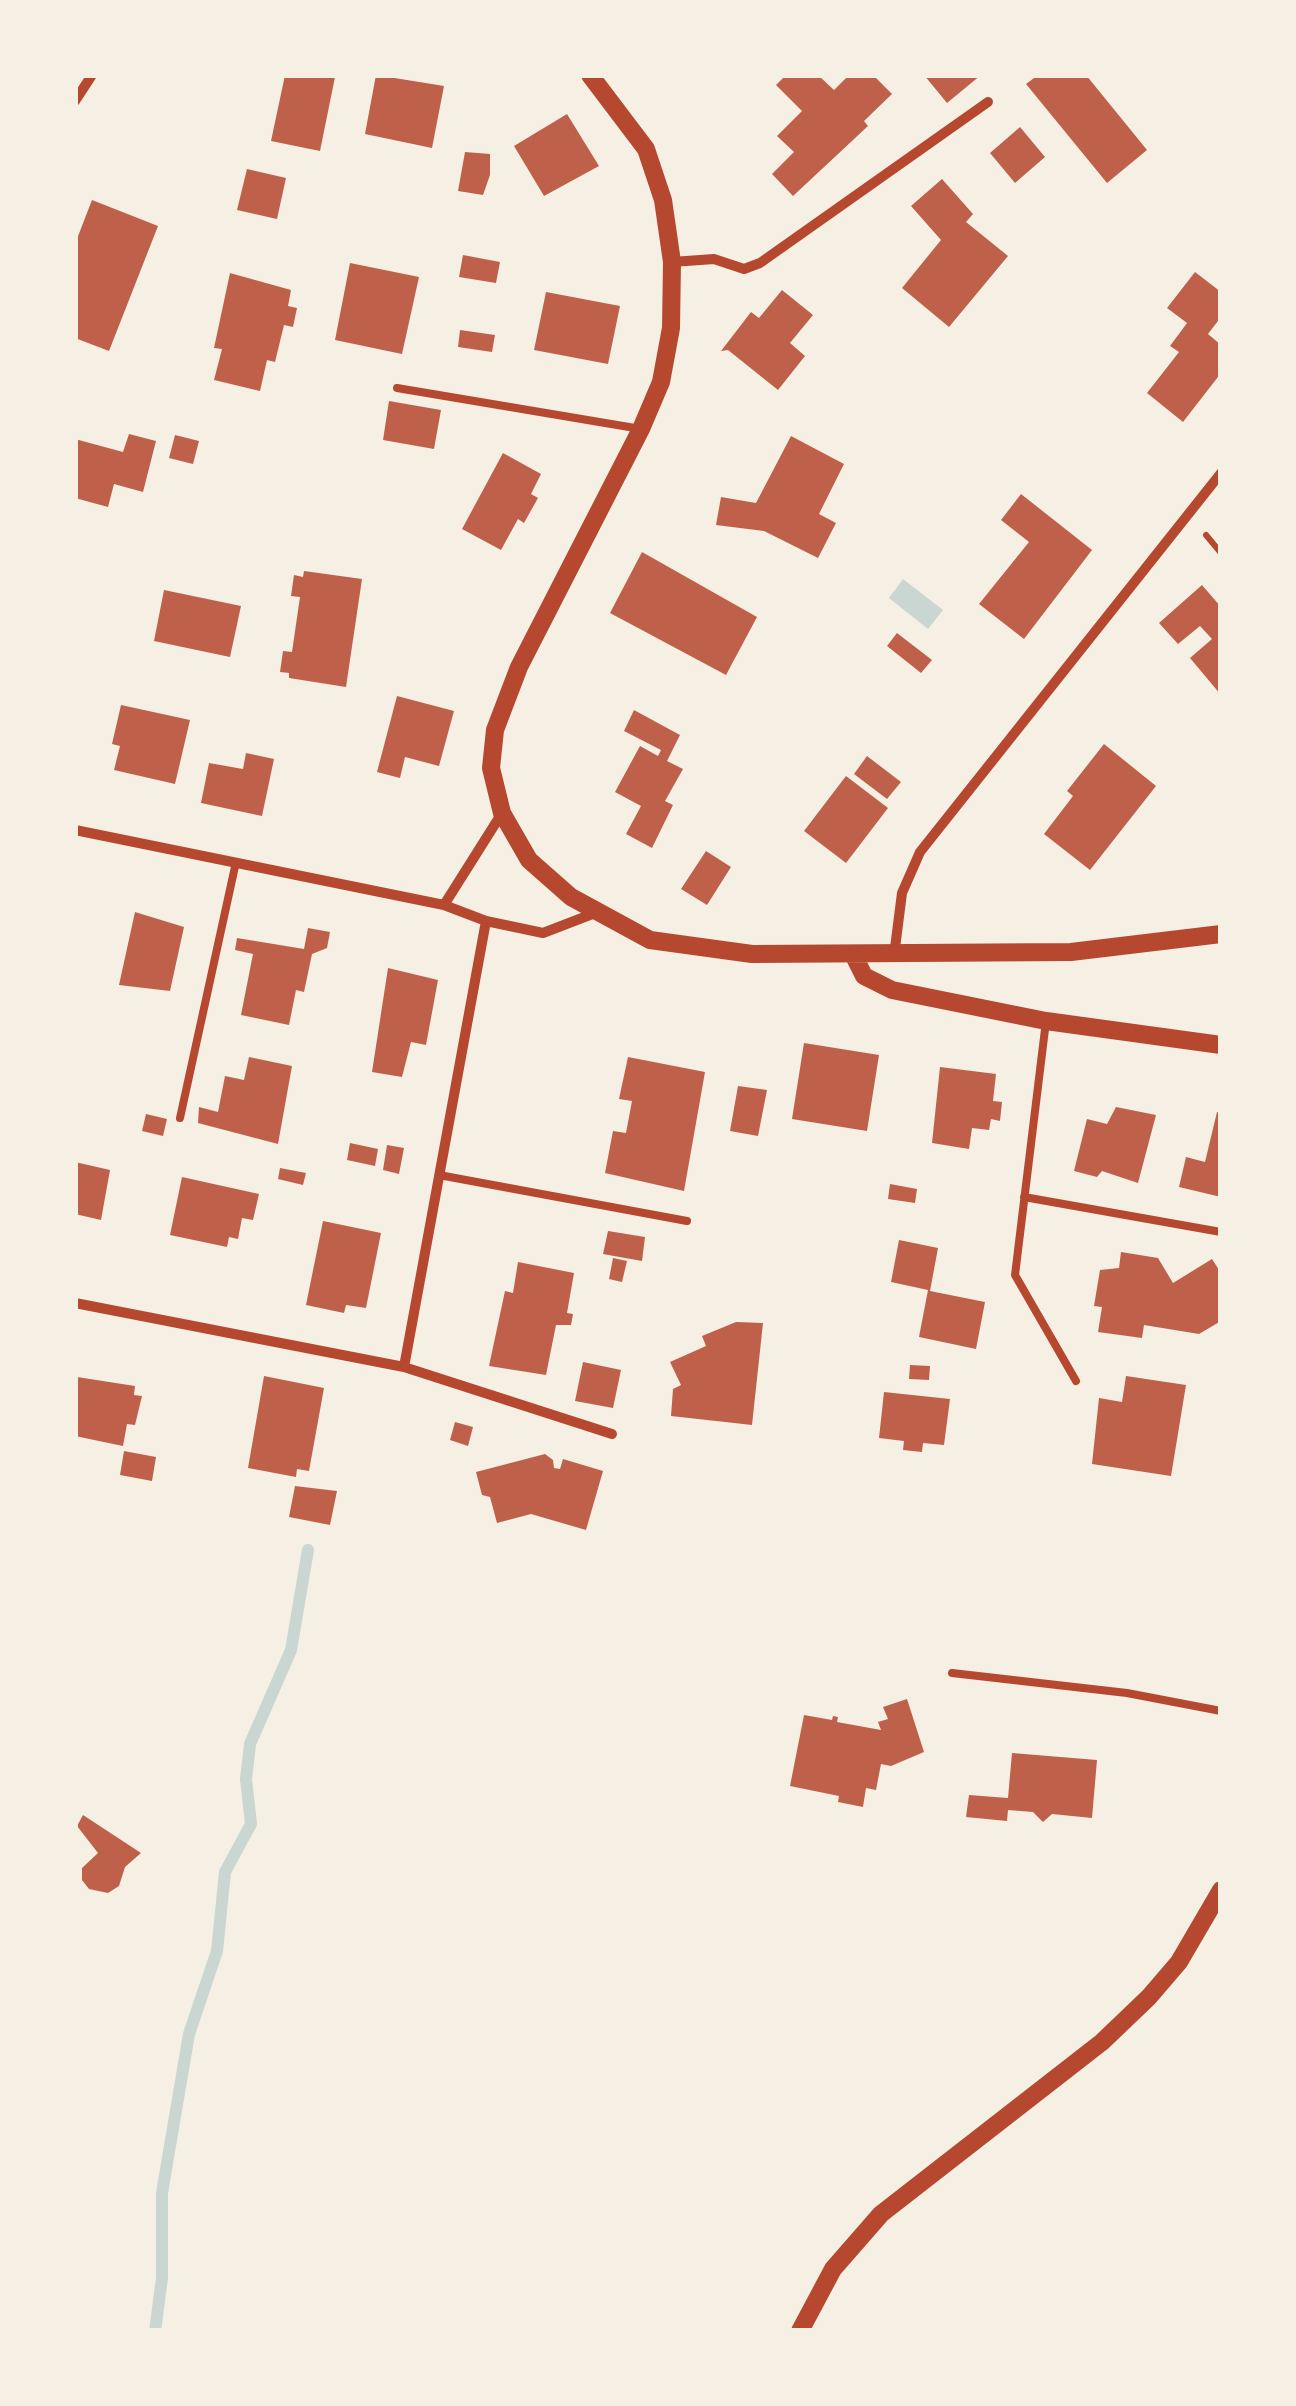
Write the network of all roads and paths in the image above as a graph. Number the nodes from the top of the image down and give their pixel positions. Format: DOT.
graph roads {
  1 [pos="92,75"];
  2 [pos="590,75"];
  3 [pos="75,101"];
  4 [pos="988,102"];
  5 [pos="672,262"];
  6 [pos="397,388"];
  7 [pos="641,429"];
  8 [pos="1221,473"];
  9 [pos="502,813"];
  10 [pos="75,830"];
  11 [pos="236,862"];
  12 [pos="444,906"];
  13 [pos="595,912"];
  14 [pos="486,921"];
  15 [pos="1221,934"];
  16 [pos="854,956"];
  17 [pos="894,956"];
  18 [pos="1046,1020"];
  19 [pos="1221,1045"];
  20 [pos="180,1118"];
  21 [pos="439,1175"];
  22 [pos="1024,1197"];
  23 [pos="687,1221"];
  24 [pos="1221,1232"];
  25 [pos="75,1303"];
  26 [pos="404,1367"];
  27 [pos="1076,1381"];
  28 [pos="612,1434"];
  29 [pos="952,1673"];
  30 [pos="1221,1711"];
  31 [pos="1221,1890"];
  32 [pos="800,2331"];
  1 -- 3 [label="street"];
  2 -- 5 [label="street"];
  4 -- 5 [label="street"];
  5 -- 7 [label="street"];
  6 -- 7 [label="lane"];
  7 -- 9 [label="street"];
  8 -- 17 [label="street"];
  9 -- 12 [label="street"];
  9 -- 13 [label="street"];
  10 -- 11 [label="street"];
  11 -- 12 [label="street"];
  11 -- 20 [label="lane"];
  12 -- 14 [label="street"];
  13 -- 14 [label="street"];
  13 -- 16 [label="street"];
  14 -- 21 [label="street"];
  15 -- 17 [label="street"];
  16 -- 17 [label="street"];
  16 -- 18 [label="street"];
  18 -- 19 [label="street"];
  18 -- 22 [label="lane"];
  21 -- 23 [label="lane"];
  21 -- 26 [label="street"];
  22 -- 24 [label="lane"];
  22 -- 27 [label="lane"];
  25 -- 26 [label="street"];
  26 -- 28 [label="street"];
  29 -- 30 [label="lane"];
  31 -- 32 [label="street"];
}
